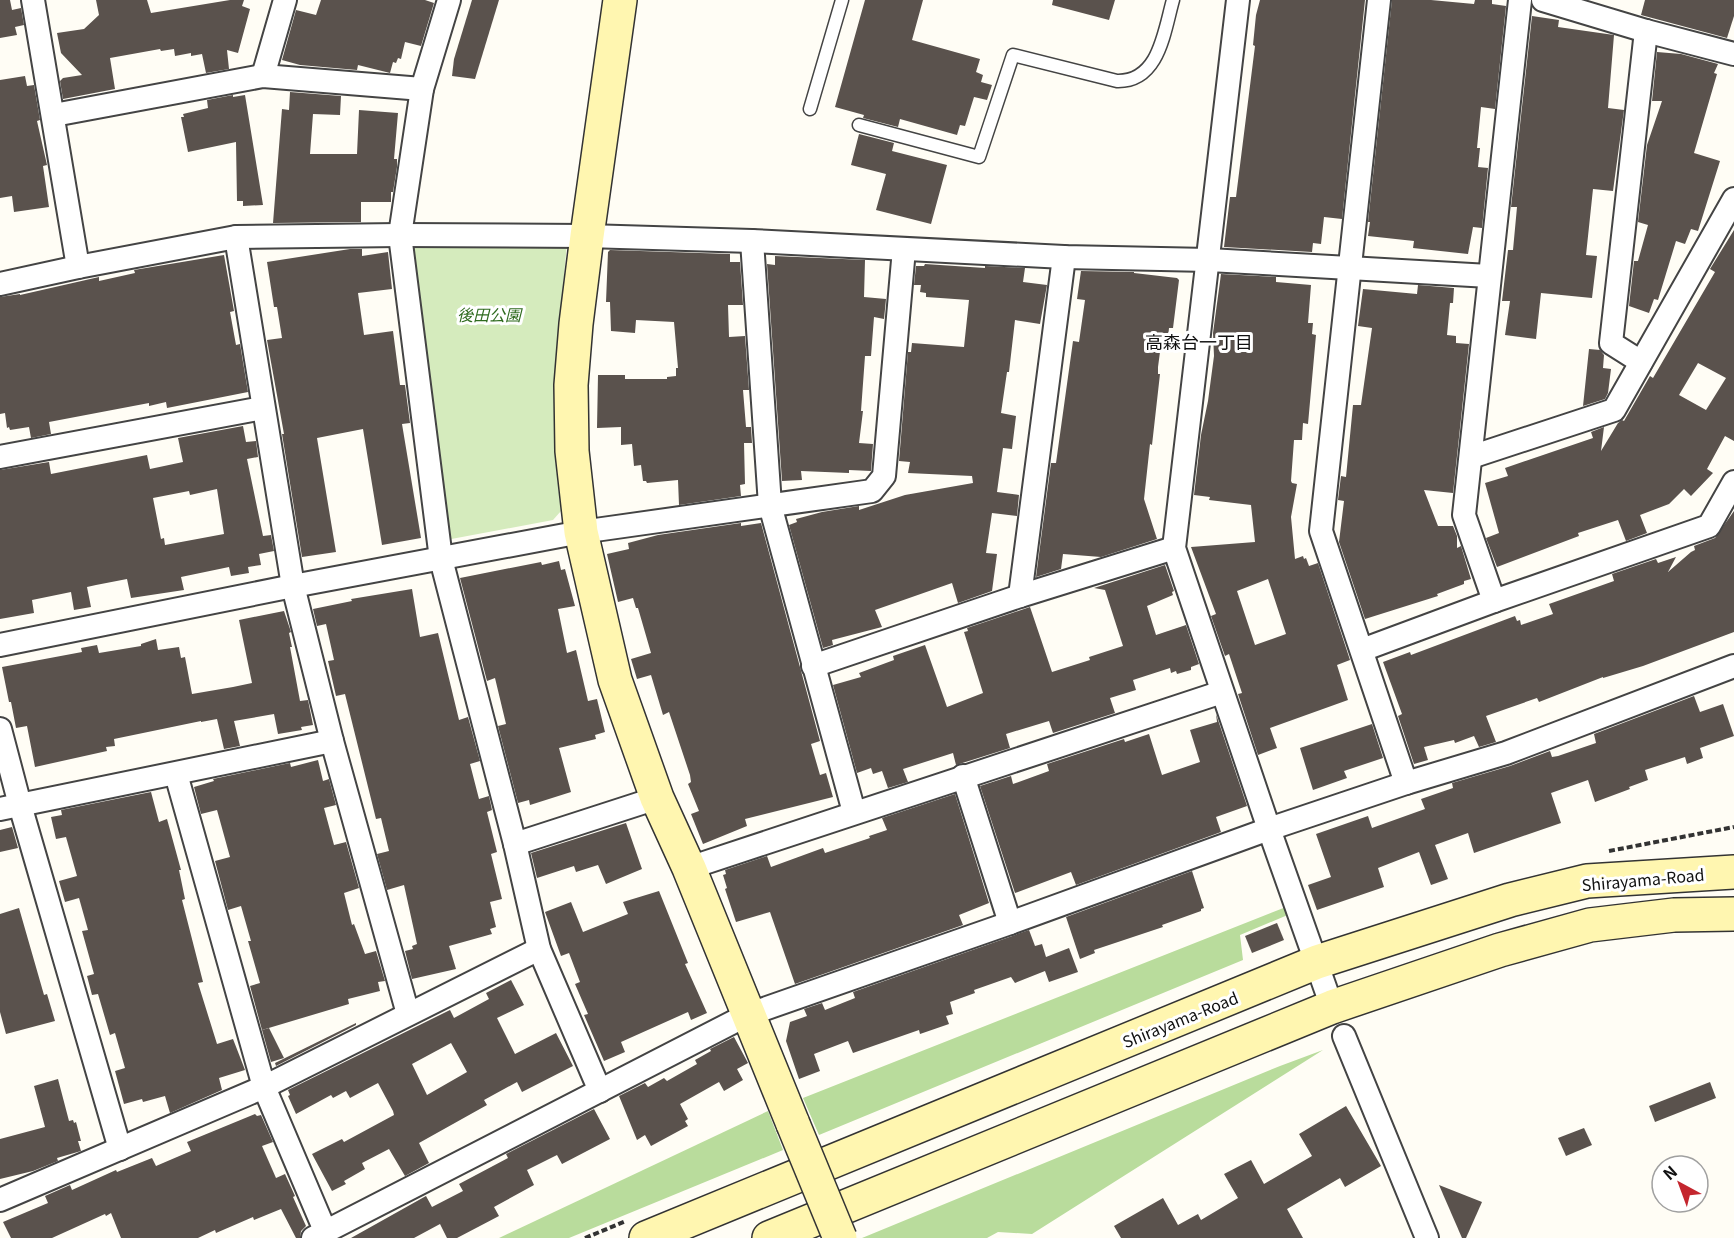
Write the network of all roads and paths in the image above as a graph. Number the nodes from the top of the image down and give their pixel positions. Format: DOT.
graph roads {
  1 [pos="33,0"];
  2 [pos="285,0"];
  3 [pos="449,0"];
  4 [pos="620,0"];
  5 [pos="842,0"];
  6 [pos="1173,0"];
  7 [pos="1238,0"];
  8 [pos="1379,0"];
  9 [pos="1520,0"];
  10 [pos="1543,0"];
  11 [pos="1646,31"];
  12 [pos="1734,54"];
  13 [pos="263,76"];
  14 [pos="422,89"];
  15 [pos="810,109"];
  16 [pos="54,115"];
  17 [pos="859,125"];
  18 [pos="1734,199"];
  19 [pos="400,235"];
  20 [pos="587,236"];
  21 [pos="236,237"];
  22 [pos="752,241"];
  23 [pos="904,249"];
  24 [pos="1064,257"];
  25 [pos="1209,260"];
  26 [pos="78,267"];
  27 [pos="1350,269"];
  28 [pos="1489,276"];
  29 [pos="0,284"];
  30 [pos="1641,362"];
  31 [pos="263,408"];
  32 [pos="0,457"];
  33 [pos="1471,457"];
  34 [pos="1734,482"];
  35 [pos="770,505"];
  36 [pos="581,532"];
  37 [pos="1174,548"];
  38 [pos="441,559"];
  39 [pos="293,586"];
  40 [pos="1020,596"];
  41 [pos="1494,601"];
  42 [pos="0,645"];
  43 [pos="1362,650"];
  44 [pos="813,666"];
  45 [pos="1734,666"];
  46 [pos="1222,692"];
  47 [pos="0,729"];
  48 [pos="332,741"];
  49 [pos="176,774"];
  50 [pos="963,776"];
  51 [pos="1406,783"];
  52 [pos="657,798"];
  53 [pos="10,807"];
  54 [pos="854,812"];
  55 [pos="1269,829"];
  56 [pos="515,844"];
  57 [pos="1734,850"];
  58 [pos="689,868"];
  59 [pos="1734,872"];
  60 [pos="1587,881"];
  61 [pos="1734,914"];
  62 [pos="1011,923"];
  63 [pos="539,949"];
  64 [pos="1317,962"];
  65 [pos="408,1014"];
  66 [pos="747,1015"];
  67 [pos="1338,1021"];
  68 [pos="264,1087"];
  69 [pos="600,1091"];
  70 [pos="120,1149"];
  71 [pos="0,1200"];
  72 [pos="320,1235"];
  73 [pos="646,1238"];
  74 [pos="769,1238"];
  75 [pos="840,1238"];
  76 [pos="1427,1238"];
  1 -- 16 [label="street"];
  2 -- 13 [label="street"];
  3 -- 14 [label="street"];
  4 -- 20 [label="street"];
  5 -- 15 [label="lane"];
  6 -- 17 [label="lane"];
  7 -- 25 [label="street"];
  8 -- 27 [label="street"];
  9 -- 28 [label="street"];
  10 -- 11 [label="street"];
  11 -- 12 [label="street"];
  11 -- 30 [label="street"];
  13 -- 14 [label="street"];
  13 -- 16 [label="street"];
  14 -- 19 [label="street"];
  16 -- 26 [label="street"];
  18 -- 30 [label="street"];
  19 -- 20 [label="street"];
  19 -- 21 [label="street"];
  19 -- 38 [label="street"];
  20 -- 22 [label="street"];
  20 -- 36 [label="street"];
  21 -- 26 [label="street"];
  21 -- 31 [label="street"];
  22 -- 23 [label="street"];
  22 -- 35 [label="street"];
  23 -- 24 [label="street"];
  23 -- 35 [label="street"];
  24 -- 25 [label="street"];
  24 -- 40 [label="street"];
  25 -- 27 [label="street"];
  25 -- 37 [label="street"];
  26 -- 29 [label="street"];
  27 -- 28 [label="street"];
  27 -- 43 [label="street"];
  28 -- 33 [label="street"];
  30 -- 33 [label="street"];
  31 -- 32 [label="street"];
  31 -- 39 [label="street"];
  33 -- 41 [label="street"];
  34 -- 41 [label="street"];
  35 -- 36 [label="street"];
  35 -- 44 [label="street"];
  36 -- 38 [label="street"];
  36 -- 52 [label="street"];
  37 -- 40 [label="street"];
  37 -- 46 [label="street"];
  38 -- 39 [label="street"];
  38 -- 56 [label="street"];
  39 -- 42 [label="street"];
  39 -- 48 [label="street"];
  40 -- 44 [label="street"];
  41 -- 43 [label="street"];
  43 -- 51 [label="street"];
  44 -- 54 [label="street"];
  45 -- 51 [label="street"];
  46 -- 50 [label="street"];
  46 -- 55 [label="street"];
  47 -- 53 [label="street"];
  48 -- 49 [label="street"];
  48 -- 65 [label="street"];
  49 -- 53 [label="street"];
  49 -- 68 [label="street"];
  50 -- 54 [label="street"];
  50 -- 62 [label="street"];
  51 -- 55 [label="street"];
  52 -- 56 [label="street"];
  52 -- 58 [label="street"];
  53 -- 70 [label="street"];
  54 -- 58 [label="street"];
  55 -- 62 [label="street"];
  55 -- 64 [label="street"];
  56 -- 63 [label="street"];
  57 -- 60 [label="street"];
  58 -- 66 [label="street"];
  59 -- 60 [label="street, Shirayama-Road"];
  60 -- 64 [label="street, Shirayama-Road"];
  61 -- 67 [label="street"];
  62 -- 66 [label="street"];
  63 -- 65 [label="street"];
  63 -- 69 [label="street"];
  64 -- 67 [label="street"];
  64 -- 73 [label="street, Shirayama-Road"];
  65 -- 68 [label="street"];
  66 -- 69 [label="street"];
  66 -- 75 [label="street, bridge"];
  67 -- 74 [label="street"];
  67 -- 76 [label="street"];
  68 -- 70 [label="street"];
  68 -- 72 [label="street"];
  69 -- 72 [label="street"];
  70 -- 71 [label="street"];
}
